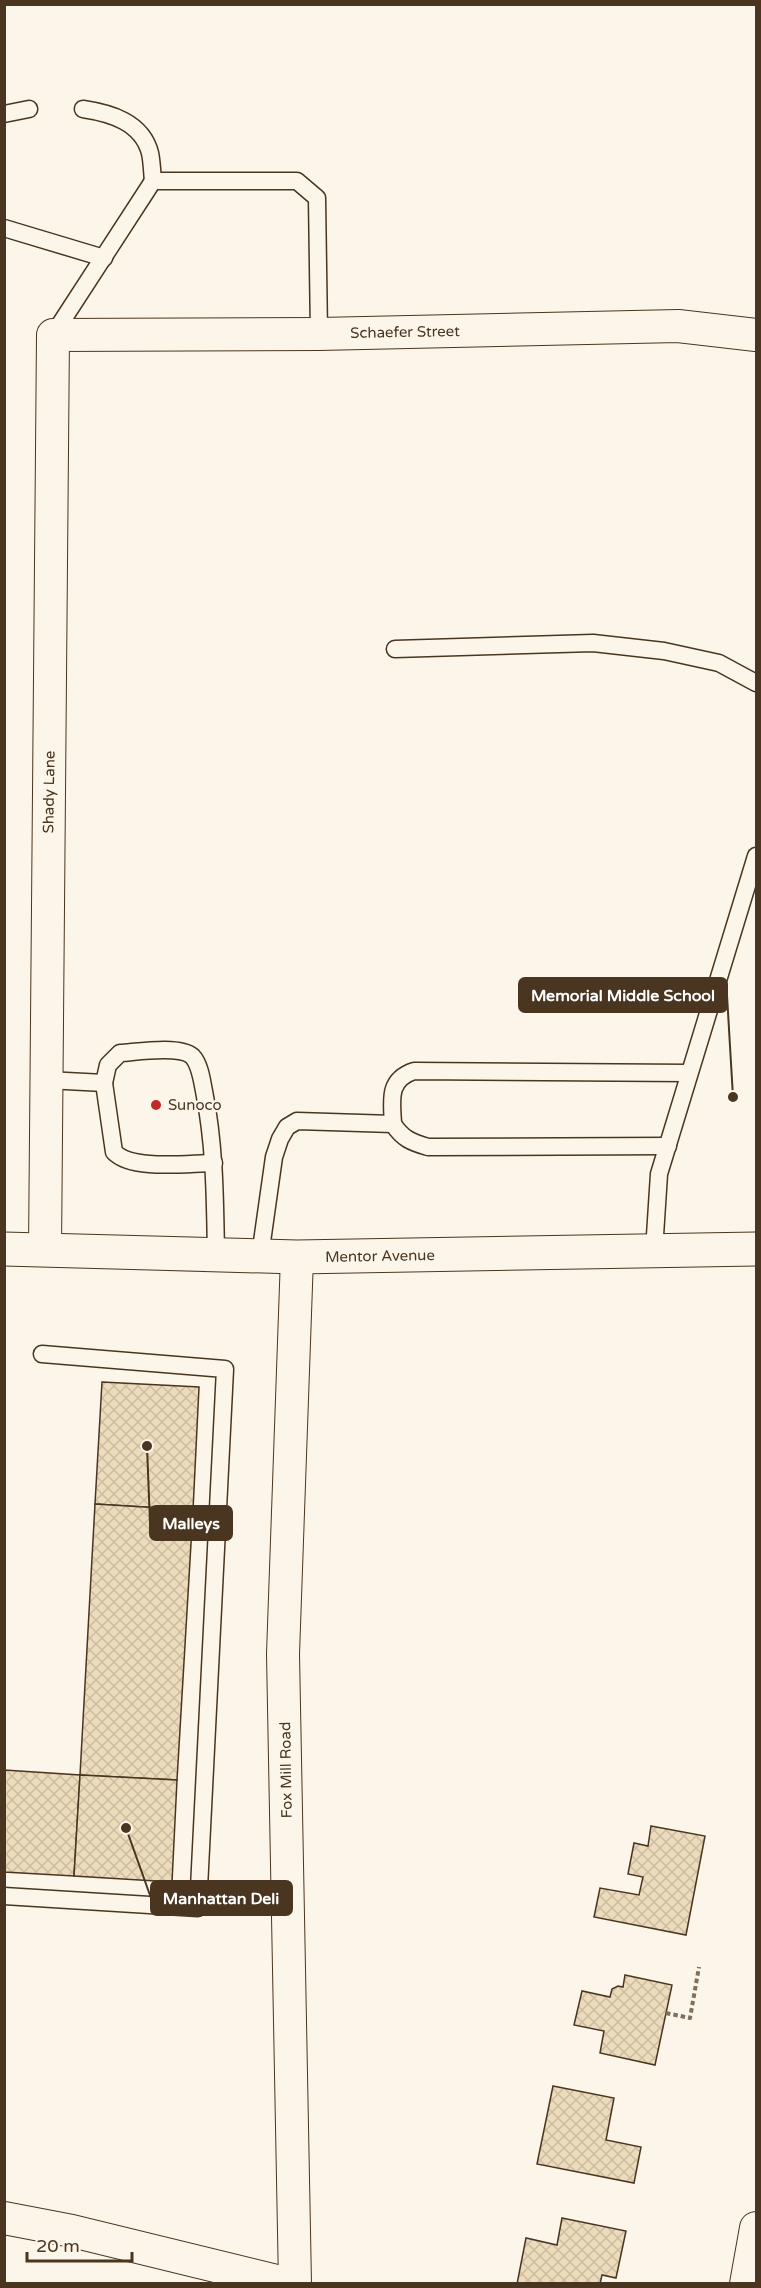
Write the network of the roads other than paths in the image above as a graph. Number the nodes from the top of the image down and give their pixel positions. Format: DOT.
graph roads {
  1 [pos="29,109"];
  2 [pos="83,109"];
  3 [pos="4,114"];
  4 [pos="153,181"];
  5 [pos="4,228"];
  6 [pos="104,258"];
  7 [pos="53,334"];
  8 [pos="319,334"];
  9 [pos="756,335"];
  10 [pos="395,648"];
  11 [pos="756,683"];
  12 [pos="756,856"];
  13 [pos="689,1073"];
  14 [pos="47,1080"];
  15 [pos="104,1083"];
  16 [pos="393,1124"];
  17 [pos="668,1146"];
  18 [pos="214,1163"];
  19 [pos="756,1249"];
  20 [pos="4,1250"];
  21 [pos="45,1250"];
  22 [pos="654,1251"];
  23 [pos="216,1256"];
  24 [pos="260,1256"];
  25 [pos="297,1257"];
  26 [pos="42,1354"];
  27 [pos="4,1896"];
  28 [pos="4,2218"];
  29 [pos="756,2228"];
  30 [pos="289,2283"];
  31 [pos="295,2283"];
  32 [pos="746,2283"];
  1 -- 3 [label="lane"];
  2 -- 4 [label="lane"];
  4 -- 6 [label="lane"];
  4 -- 8 [label="lane"];
  5 -- 6 [label="lane"];
  6 -- 7 [label="lane"];
  7 -- 8 [label="street, Schaefer Street"];
  7 -- 14 [label="street, Shady Lane"];
  8 -- 9 [label="street, Schaefer Street"];
  10 -- 11 [label="lane"];
  12 -- 13 [label="lane"];
  13 -- 16 [label="lane"];
  13 -- 17 [label="lane"];
  14 -- 15 [label="lane"];
  14 -- 21 [label="street, Shady Lane"];
  15 -- 18 [label="lane"];
  15 -- 18 [label="lane"];
  16 -- 17 [label="lane"];
  16 -- 24 [label="lane"];
  17 -- 22 [label="lane"];
  18 -- 23 [label="lane"];
  19 -- 22 [label="main road, Mentor Avenue"];
  20 -- 21 [label="main road, Mentor Avenue"];
  21 -- 23 [label="main road, Mentor Avenue"];
  22 -- 25 [label="main road, Mentor Avenue"];
  23 -- 24 [label="main road, Mentor Avenue"];
  24 -- 25 [label="main road, Mentor Avenue"];
  25 -- 31 [label="street, Fox Mill Road"];
  26 -- 27 [label="lane"];
  28 -- 30 [label="street"];
  29 -- 32 [label="street"];
}
